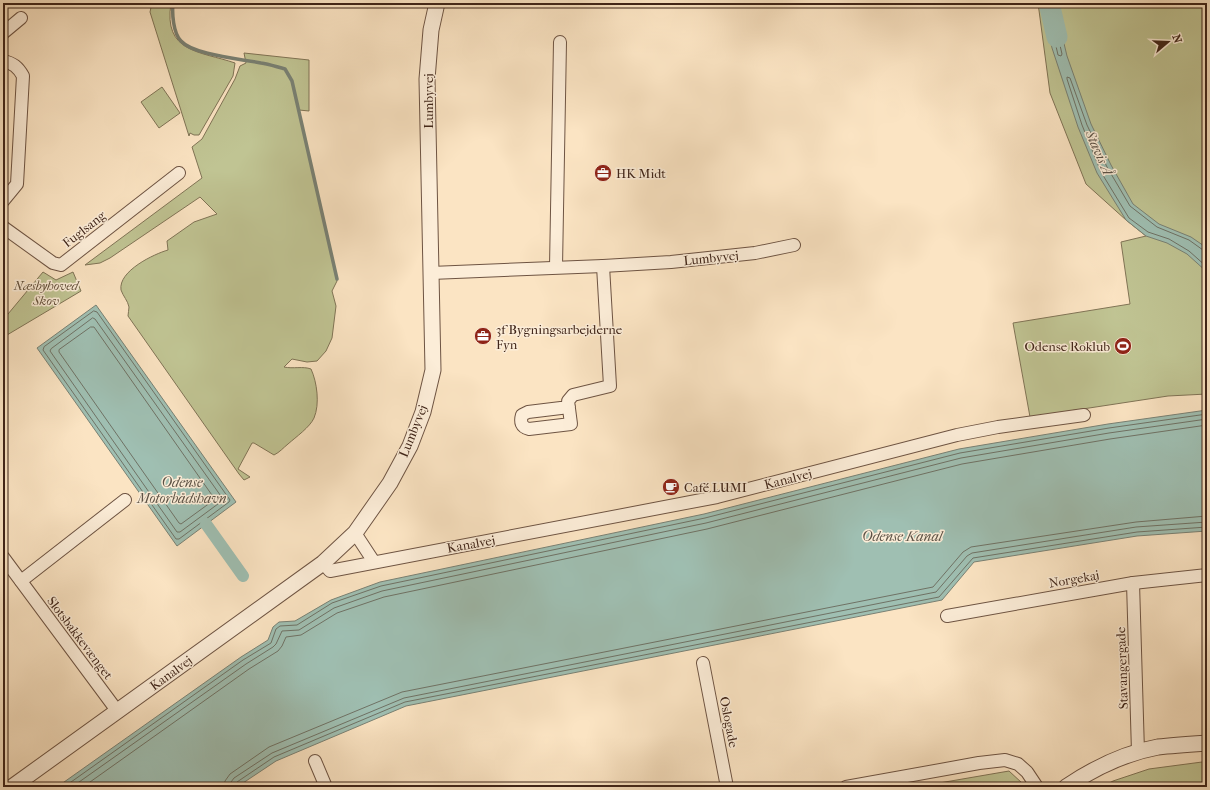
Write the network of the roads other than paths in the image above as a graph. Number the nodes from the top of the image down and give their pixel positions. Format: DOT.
graph roads {
  1 [pos="437,3"];
  2 [pos="22,18"];
  3 [pos="3,33"];
  4 [pos="560,42"];
  5 [pos="3,60"];
  6 [pos="179,173"];
  7 [pos="3,201"];
  8 [pos="3,227"];
  9 [pos="794,245"];
  10 [pos="603,266"];
  11 [pos="556,267"];
  12 [pos="431,273"];
  13 [pos="569,408"];
  14 [pos="1084,415"];
  15 [pos="126,500"];
  16 [pos="355,533"];
  17 [pos="3,557"];
  18 [pos="374,562"];
  19 [pos="323,563"];
  20 [pos="1207,575"];
  21 [pos="21,581"];
  22 [pos="1133,583"];
  23 [pos="947,616"];
  24 [pos="703,663"];
  25 [pos="118,712"];
  26 [pos="1207,743"];
  27 [pos="1138,752"];
  28 [pos="315,761"];
  29 [pos="12,787"];
  30 [pos="326,787"];
  31 [pos="727,787"];
  32 [pos="846,787"];
  33 [pos="1037,787"];
  34 [pos="1066,787"];
  1 -- 12 [label="street, Lumbyvej"];
  2 -- 3 [label="street"];
  4 -- 11 [label="street"];
  5 -- 7 [label="street"];
  6 -- 8 [label="street, Fuglsang"];
  9 -- 10 [label="street, Lumbyvej"];
  10 -- 11 [label="street, Lumbyvej"];
  10 -- 13 [label="street"];
  11 -- 12 [label="street, Lumbyvej"];
  12 -- 16 [label="street, Lumbyvej"];
  14 -- 18 [label="street, Kanalvej"];
  15 -- 21 [label="street"];
  16 -- 18 [label="street"];
  16 -- 19 [label="street, Lumbyvej"];
  17 -- 21 [label="street, Slotsbakkevænget"];
  18 -- 19 [label="street, Kanalvej"];
  19 -- 25 [label="street, Kanalvej"];
  20 -- 22 [label="street, Norgekaj"];
  21 -- 25 [label="street, Slotsbakkevænget"];
  22 -- 23 [label="street, Norgekaj"];
  22 -- 27 [label="street, Stavangergade"];
  24 -- 31 [label="street, Oslogade"];
  25 -- 29 [label="street, Kanalvej"];
  26 -- 27 [label="street"];
  27 -- 34 [label="street"];
  28 -- 30 [label="street"];
  32 -- 33 [label="street"];
}
